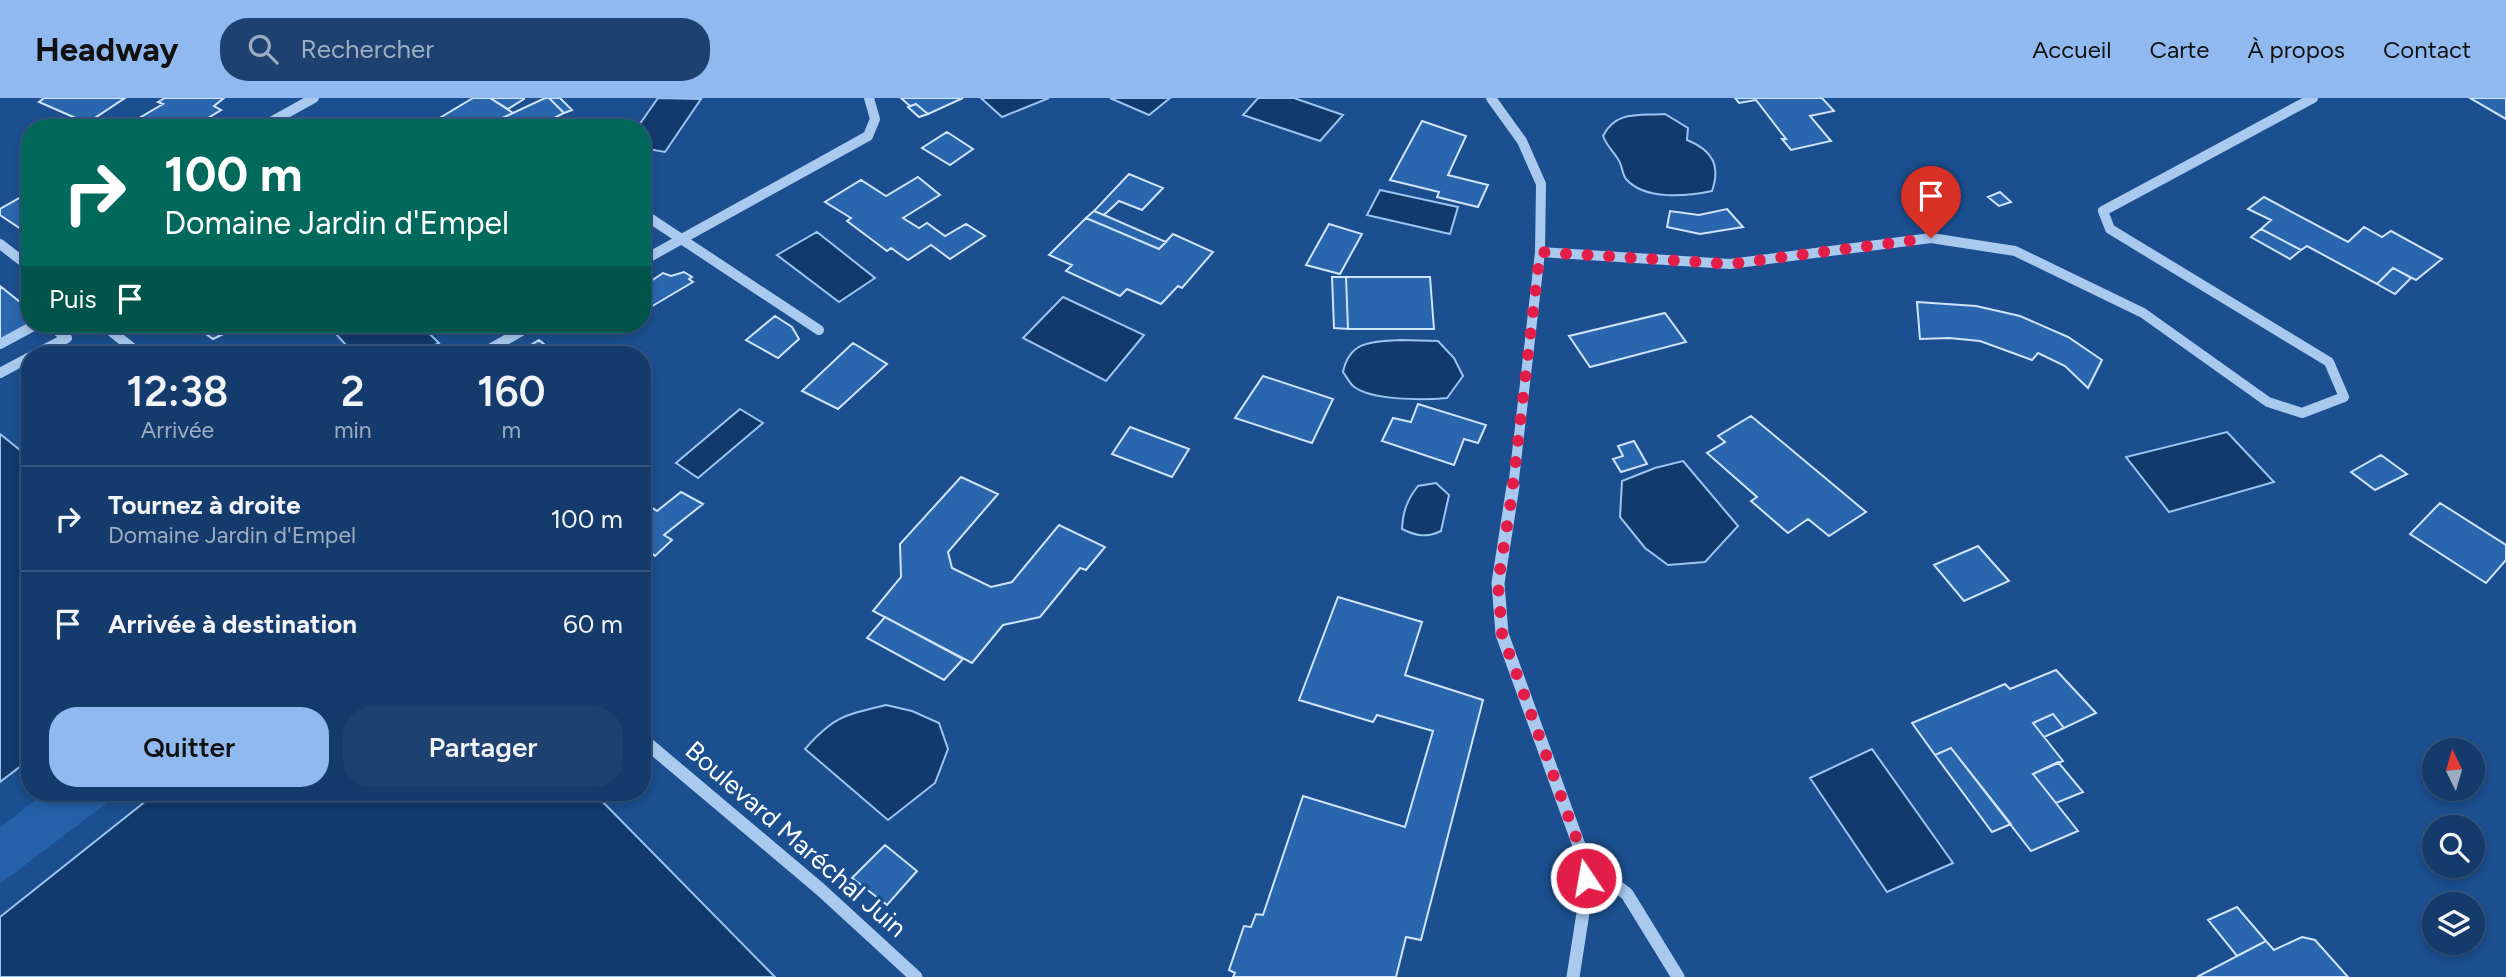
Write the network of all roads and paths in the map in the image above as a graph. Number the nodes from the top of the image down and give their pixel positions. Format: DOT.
graph roads {
  1 [pos="314,98"];
  2 [pos="869,98"];
  3 [pos="1491,98"];
  4 [pos="2313,98"];
  5 [pos="276,119"];
  6 [pos="651,219"];
  7 [pos="681,239"];
  8 [pos="0,244"];
  9 [pos="1540,252"];
  10 [pos="651,256"];
  11 [pos="19,259"];
  12 [pos="819,330"];
  13 [pos="21,333"];
  14 [pos="60,333"];
  15 [pos="113,333"];
  16 [pos="518,333"];
  17 [pos="0,344"];
  18 [pos="51,346"];
  19 [pos="130,346"];
  20 [pos="495,346"];
  21 [pos="21,362"];
  22 [pos="0,373"];
  23 [pos="651,747"];
  24 [pos="1585,862"];
  25 [pos="916,977"];
  26 [pos="1573,977"];
  27 [pos="1678,977"];
  1 -- 5 [label="street"];
  2 -- 7 [label="street"];
  3 -- 9 [label="street"];
  4 -- 9 [label="street"];
  6 -- 7 [label="street"];
  7 -- 10 [label="street"];
  7 -- 12 [label="street"];
  8 -- 11 [label="street"];
  9 -- 24 [label="street"];
  13 -- 17 [label="street"];
  14 -- 18 [label="street"];
  15 -- 19 [label="street"];
  16 -- 20 [label="street"];
  21 -- 22 [label="street"];
  23 -- 25 [label="street, Boulevard Maréchal Juin"];
  24 -- 26 [label="street"];
  24 -- 27 [label="street"];
}
